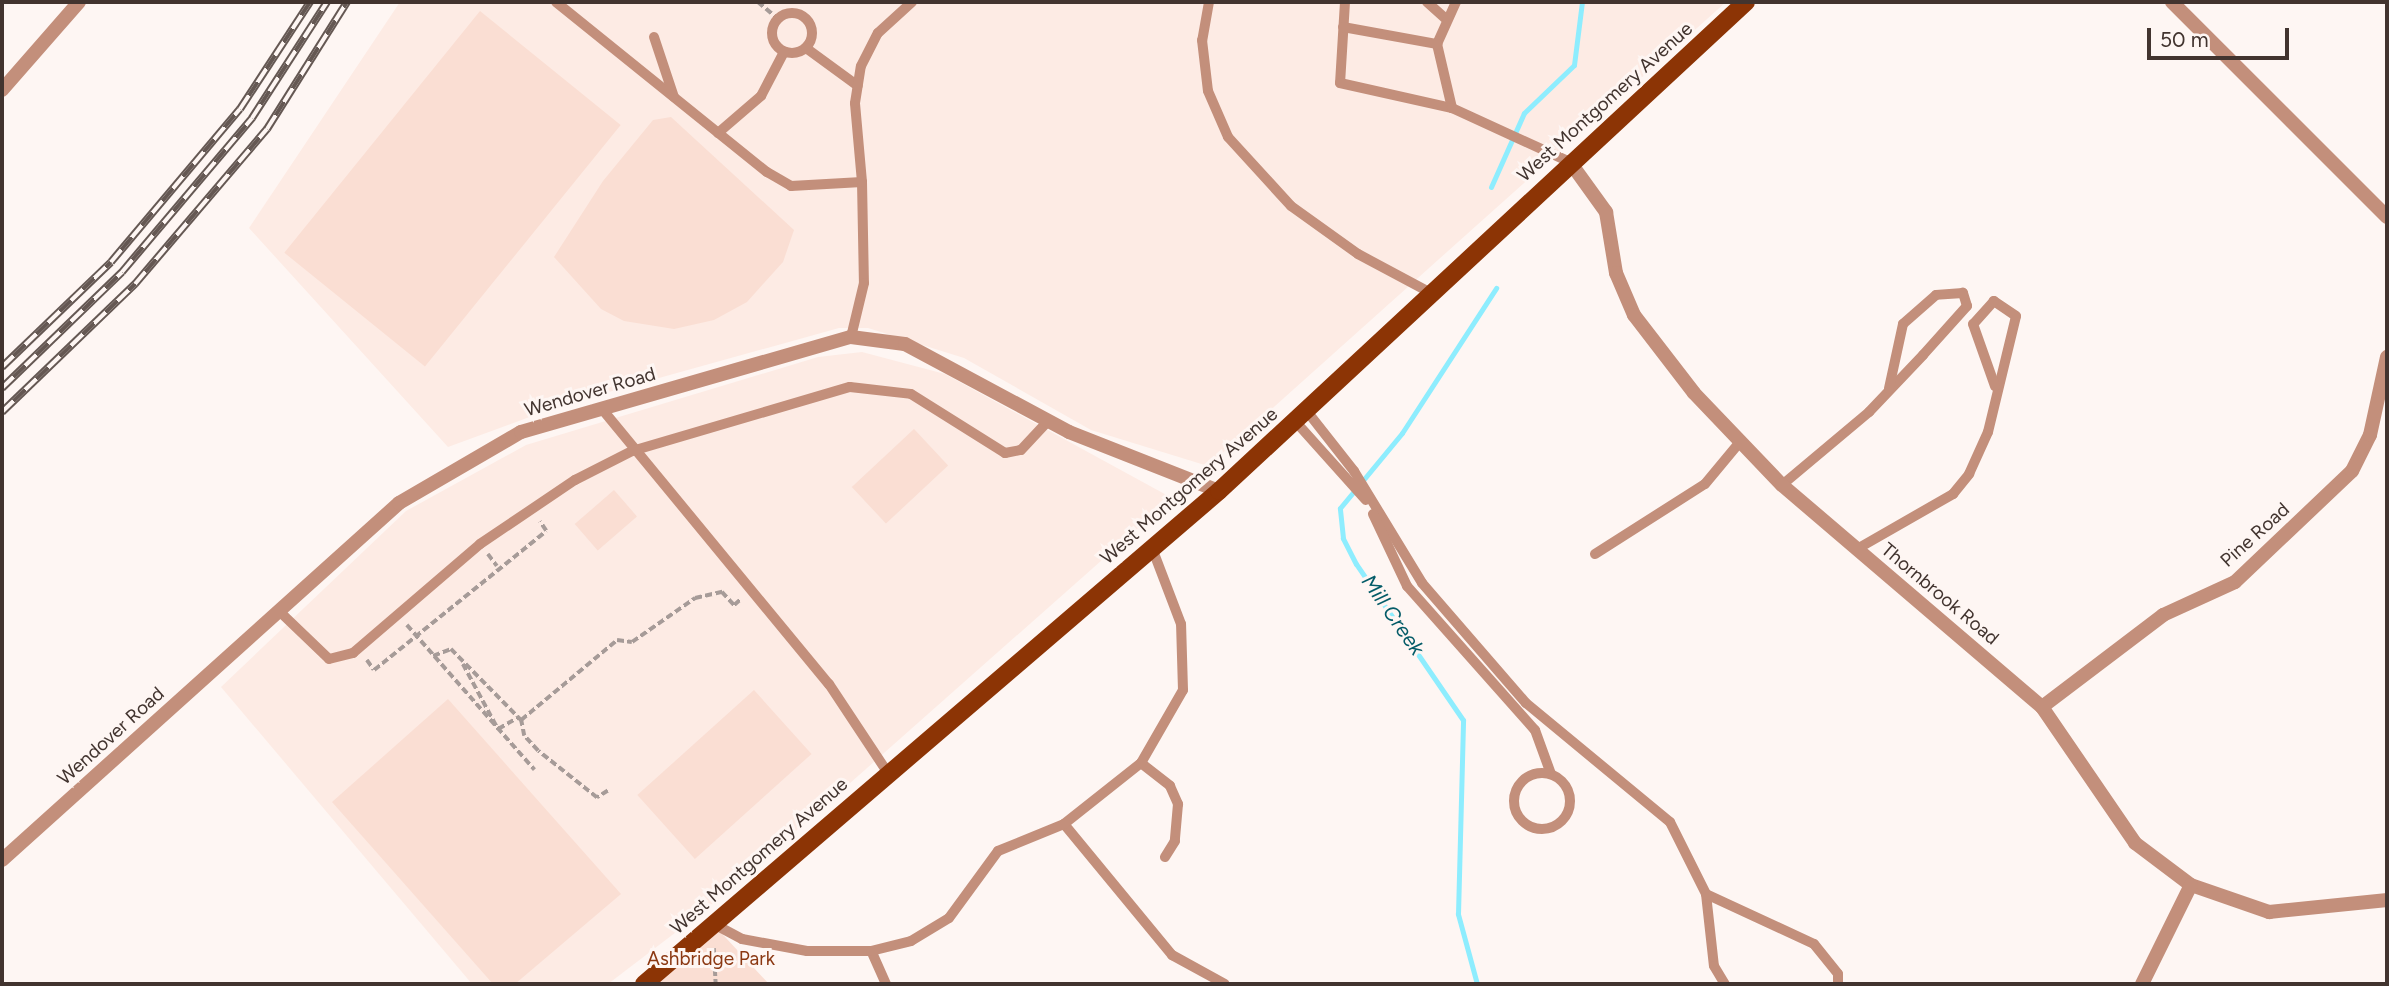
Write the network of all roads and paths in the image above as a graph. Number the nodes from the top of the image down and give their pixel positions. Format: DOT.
graph roads {
  1 [pos="79,2"];
  2 [pos="556,2"];
  3 [pos="758,2"];
  4 [pos="912,2"];
  5 [pos="1209,2"];
  6 [pos="1345,2"];
  7 [pos="1427,2"];
  8 [pos="1457,2"];
  9 [pos="1746,2"];
  10 [pos="2172,2"];
  11 [pos="1445,18"];
  12 [pos="778,19"];
  13 [pos="1343,27"];
  14 [pos="654,37"];
  15 [pos="1437,44"];
  16 [pos="806,48"];
  17 [pos="784,52"];
  18 [pos="858,86"];
  19 [pos="2,90"];
  20 [pos="674,97"];
  21 [pos="1452,108"];
  22 [pos="718,133"];
  23 [pos="1570,162"];
  24 [pos="862,182"];
  25 [pos="2387,217"];
  26 [pos="1431,293"];
  27 [pos="851,337"];
  28 [pos="2387,358"];
  29 [pos="1995,386"];
  30 [pos="1889,388"];
  31 [pos="602,409"];
  32 [pos="1300,416"];
  33 [pos="1048,421"];
  34 [pos="1739,443"];
  35 [pos="632,451"];
  36 [pos="1782,485"];
  37 [pos="1219,491"];
  38 [pos="1152,548"];
  39 [pos="1857,549"];
  40 [pos="1595,554"];
  41 [pos="750,591"];
  42 [pos="279,611"];
  43 [pos="396,613"];
  44 [pos="433,656"];
  45 [pos="462,662"];
  46 [pos="2042,706"];
  47 [pos="520,718"];
  48 [pos="498,729"];
  49 [pos="1141,763"];
  50 [pos="535,770"];
  51 [pos="888,773"];
  52 [pos="1550,774"];
  53 [pos="608,791"];
  54 [pos="1064,824"];
  55 [pos="1165,857"];
  56 [pos="2,860"];
  57 [pos="2191,885"];
  58 [pos="1706,894"];
  59 [pos="2387,900"];
  60 [pos="712,923"];
  61 [pos="871,951"];
  62 [pos="644,984"];
  63 [pos="716,984"];
  64 [pos="886,984"];
  65 [pos="1225,984"];
  66 [pos="1725,984"];
  67 [pos="1838,984"];
  68 [pos="2141,984"];
  1 -- 19 [label="street"];
  2 -- 20 [label="lane"];
  3 -- 12 [label="path"];
  4 -- 18 [label="lane"];
  5 -- 26 [label="lane"];
  6 -- 13 [label="lane"];
  7 -- 11 [label="lane"];
  8 -- 11 [label="lane"];
  9 -- 23 [label="main road, West Montgomery Avenue"];
  10 -- 25 [label="street"];
  11 -- 15 [label="lane"];
  12 -- 16 [label="lane"];
  12 -- 17 [label="lane"];
  13 -- 15 [label="lane"];
  13 -- 21 [label="lane"];
  14 -- 20 [label="lane"];
  15 -- 21 [label="lane"];
  16 -- 17 [label="lane"];
  16 -- 18 [label="lane"];
  17 -- 22 [label="lane"];
  18 -- 24 [label="lane"];
  20 -- 22 [label="lane"];
  21 -- 23 [label="lane"];
  22 -- 24 [label="lane"];
  23 -- 26 [label="main road, West Montgomery Avenue"];
  23 -- 34 [label="street, Thornbrook Road"];
  24 -- 27 [label="lane"];
  26 -- 32 [label="main road, West Montgomery Avenue"];
  27 -- 31 [label="street, Wendover Road"];
  27 -- 33 [label="street, Wendover Road"];
  28 -- 46 [label="street, Pine Road"];
  29 -- 29 [label="lane"];
  29 -- 39 [label="lane"];
  30 -- 30 [label="lane"];
  30 -- 36 [label="lane"];
  31 -- 35 [label="lane"];
  31 -- 42 [label="street, Wendover Road"];
  32 -- 37 [label="main road, West Montgomery Avenue"];
  32 -- 52 [label="lane"];
  32 -- 58 [label="lane"];
  33 -- 35 [label="lane"];
  33 -- 37 [label="street, Wendover Road"];
  34 -- 36 [label="street, Thornbrook Road"];
  34 -- 40 [label="lane"];
  35 -- 41 [label="lane"];
  35 -- 43 [label="lane"];
  36 -- 39 [label="street, Thornbrook Road"];
  37 -- 38 [label="main road, West Montgomery Avenue"];
  38 -- 49 [label="lane"];
  38 -- 51 [label="main road, West Montgomery Avenue"];
  39 -- 46 [label="street, Thornbrook Road"];
  41 -- 47 [label="path"];
  41 -- 51 [label="lane"];
  42 -- 43 [label="lane"];
  42 -- 56 [label="street, Wendover Road"];
  43 -- 44 [label="path"];
  44 -- 45 [label="path"];
  44 -- 48 [label="path"];
  45 -- 47 [label="path"];
  45 -- 48 [label="path"];
  46 -- 57 [label="street, Thornbrook Road"];
  47 -- 48 [label="path"];
  47 -- 53 [label="path"];
  48 -- 50 [label="path"];
  49 -- 54 [label="lane"];
  49 -- 55 [label="lane"];
  51 -- 60 [label="main road, West Montgomery Avenue"];
  52 -- 52 [label="lane"];
  54 -- 61 [label="lane"];
  54 -- 65 [label="lane"];
  57 -- 59 [label="street, Thornbrook Road"];
  57 -- 68 [label="street"];
  58 -- 66 [label="lane"];
  58 -- 67 [label="lane"];
  60 -- 61 [label="lane"];
  60 -- 62 [label="main road, West Montgomery Avenue"];
  60 -- 63 [label="path"];
  61 -- 64 [label="lane"];
}
